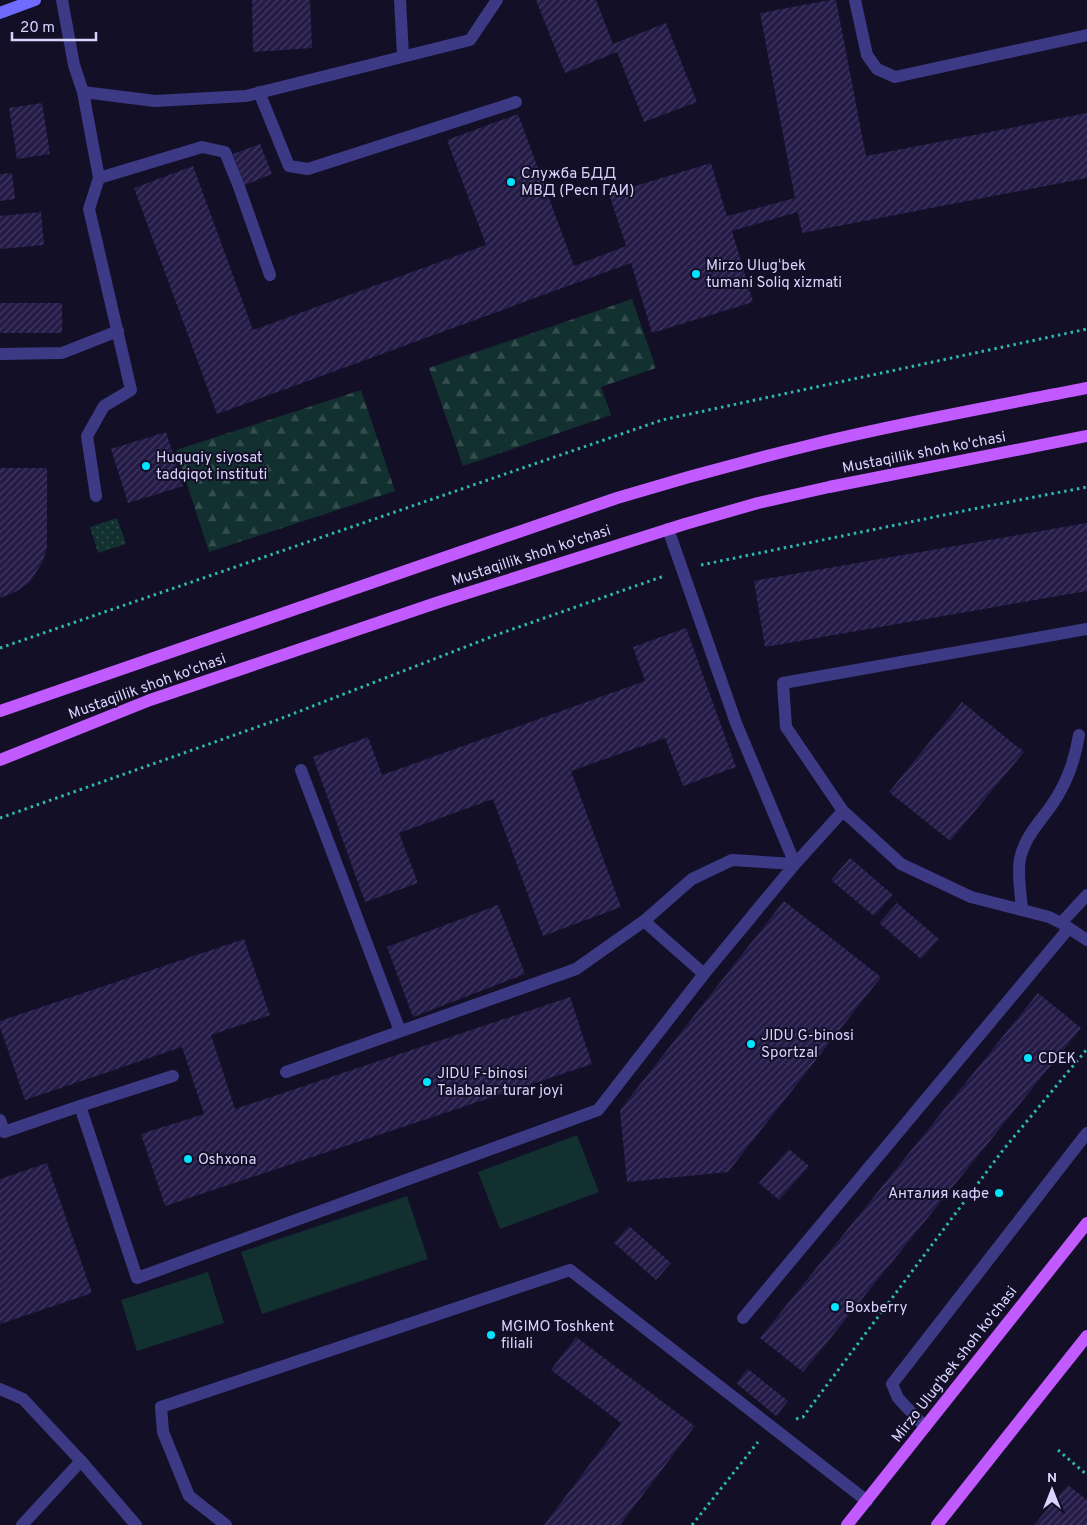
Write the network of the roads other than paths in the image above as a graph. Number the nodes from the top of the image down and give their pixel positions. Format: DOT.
graph roads {
  1 [pos="35,0"];
  2 [pos="62,0"];
  3 [pos="400,0"];
  4 [pos="498,0"];
  5 [pos="855,0"];
  6 [pos="0,13"];
  7 [pos="1087,35"];
  8 [pos="403,56"];
  9 [pos="82,92"];
  10 [pos="259,92"];
  11 [pos="516,102"];
  12 [pos="99,178"];
  13 [pos="270,275"];
  14 [pos="118,331"];
  15 [pos="0,354"];
  16 [pos="1087,388"];
  17 [pos="1087,436"];
  18 [pos="96,496"];
  19 [pos="668,529"];
  20 [pos="1087,629"];
  21 [pos="0,711"];
  22 [pos="1079,735"];
  23 [pos="0,760"];
  24 [pos="301,770"];
  25 [pos="843,811"];
  26 [pos="795,864"];
  27 [pos="1087,895"];
  28 [pos="1022,910"];
  29 [pos="644,922"];
  30 [pos="1065,925"];
  31 [pos="1087,940"];
  32 [pos="704,974"];
  33 [pos="400,1031"];
  34 [pos="286,1072"];
  35 [pos="173,1076"];
  36 [pos="80,1106"];
  37 [pos="1,1128"];
  38 [pos="1087,1133"];
  39 [pos="1087,1223"];
  40 [pos="743,1318"];
  41 [pos="1087,1336"];
  42 [pos="0,1389"];
  43 [pos="925,1427"];
  44 [pos="81,1461"];
  45 [pos="867,1501"];
  46 [pos="22,1525"];
  47 [pos="136,1525"];
  48 [pos="226,1525"];
  49 [pos="847,1525"];
  50 [pos="937,1525"];
  1 -- 6 [label="street"];
  2 -- 9 [label="street"];
  3 -- 8 [label="street"];
  4 -- 8 [label="street"];
  5 -- 7 [label="street"];
  8 -- 10 [label="street"];
  9 -- 10 [label="street"];
  9 -- 12 [label="street"];
  10 -- 11 [label="street"];
  12 -- 13 [label="street"];
  12 -- 14 [label="street"];
  14 -- 15 [label="street"];
  14 -- 18 [label="street"];
  16 -- 21 [label="main road, Mustaqillik shoh ko'chasi"];
  17 -- 19 [label="main road, Mustaqillik shoh ko'chasi"];
  19 -- 23 [label="main road, Mustaqillik shoh ko'chasi"];
  19 -- 26 [label="street"];
  20 -- 25 [label="street"];
  22 -- 28 [label="street"];
  24 -- 33 [label="street"];
  25 -- 26 [label="street"];
  25 -- 28 [label="street"];
  26 -- 29 [label="street"];
  26 -- 32 [label="street"];
  27 -- 30 [label="street"];
  28 -- 30 [label="street"];
  29 -- 32 [label="street"];
  29 -- 33 [label="street"];
  30 -- 31 [label="street"];
  30 -- 40 [label="street"];
  32 -- 36 [label="street"];
  33 -- 34 [label="street"];
  35 -- 36 [label="street"];
  36 -- 37 [label="street"];
  38 -- 43 [label="street"];
  39 -- 43 [label="main road, Mirzo Ulug'bek shoh ko'chasi"];
  41 -- 50 [label="main road"];
  42 -- 44 [label="street"];
  43 -- 45 [label="main road, Mirzo Ulug'bek shoh ko'chasi"];
  44 -- 46 [label="street"];
  44 -- 47 [label="street"];
  45 -- 48 [label="street"];
  45 -- 49 [label="main road, Mirzo Ulug'bek shoh ko'chasi"];
}
